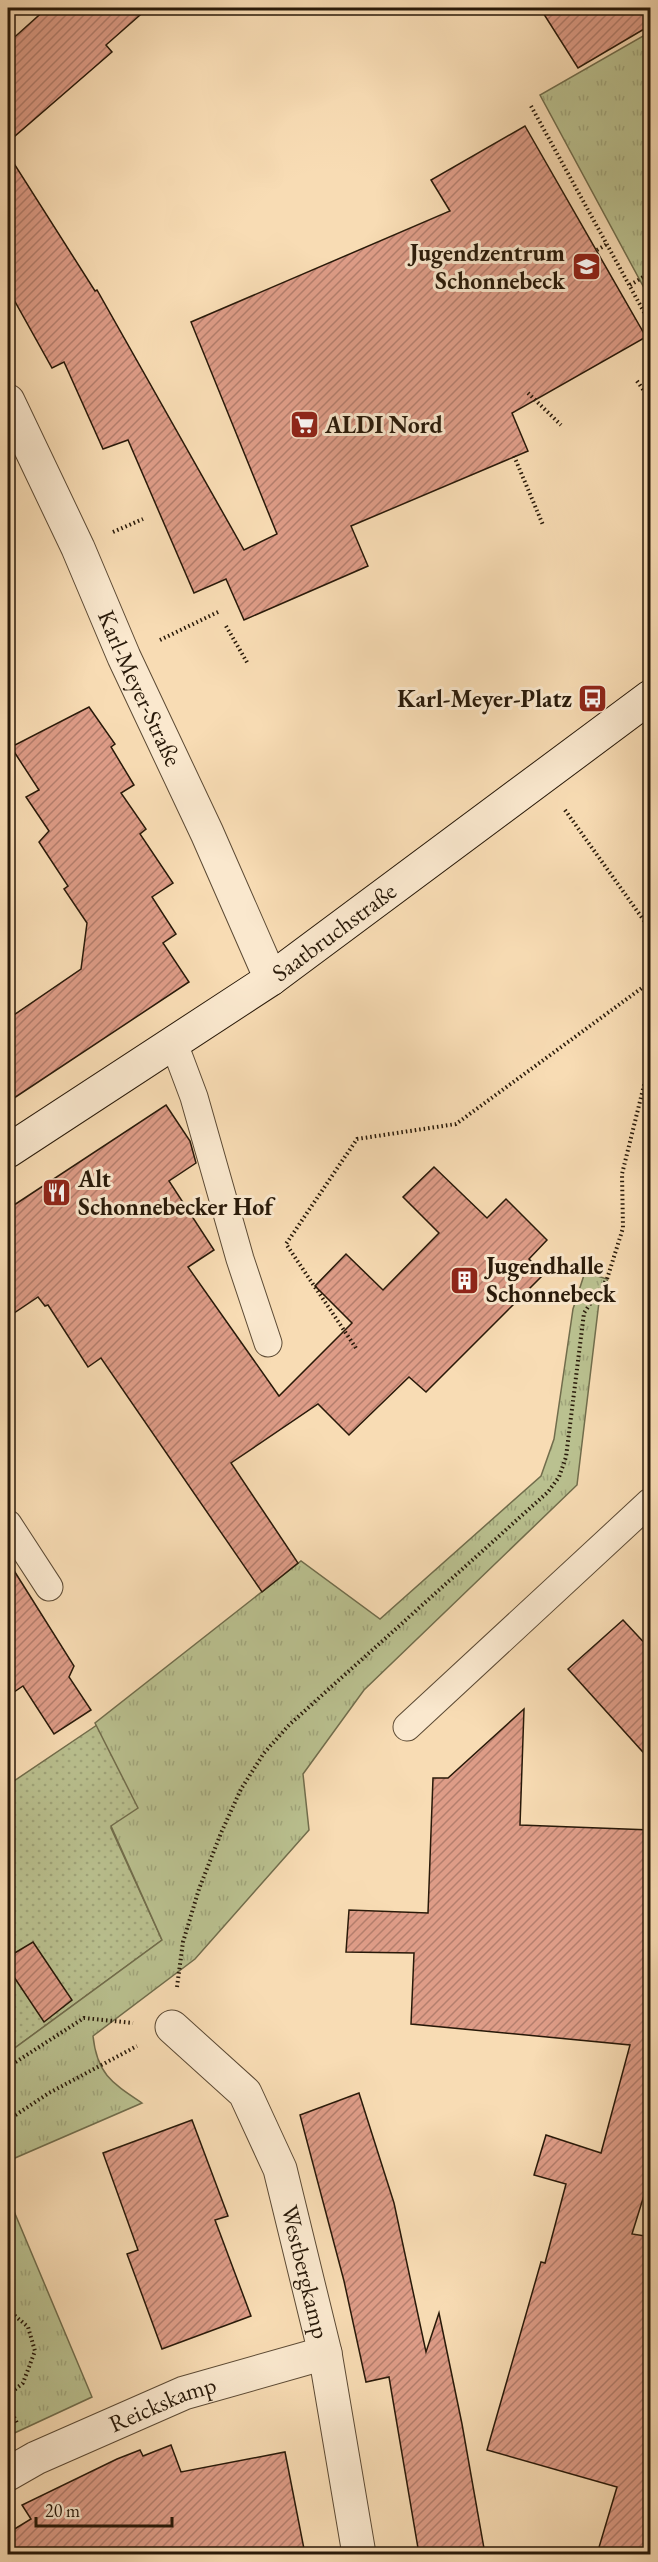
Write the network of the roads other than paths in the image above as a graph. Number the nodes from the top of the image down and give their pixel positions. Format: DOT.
graph roads {
  1 [pos="8,401"];
  2 [pos="651,697"];
  3 [pos="271,979"];
  4 [pos="173,1041"];
  5 [pos="8,1151"];
  6 [pos="268,1343"];
  7 [pos="651,1502"];
  8 [pos="8,1524"];
  9 [pos="49,1587"];
  10 [pos="407,1727"];
  11 [pos="172,2027"];
  12 [pos="325,2353"];
  13 [pos="8,2474"];
  14 [pos="359,2554"];
  1 -- 3 [label="street, Karl-Meyer-Straße"];
  2 -- 3 [label="street, Saatbruchstraße"];
  3 -- 4 [label="street, Saatbruchstraße"];
  4 -- 5 [label="street, Saatbruchstraße"];
  4 -- 6 [label="lane"];
  7 -- 10 [label="lane"];
  8 -- 9 [label="lane"];
  11 -- 12 [label="street, Westbergkamp"];
  12 -- 13 [label="street, Reickskamp"];
  12 -- 14 [label="street, Westbergkamp"];
}
